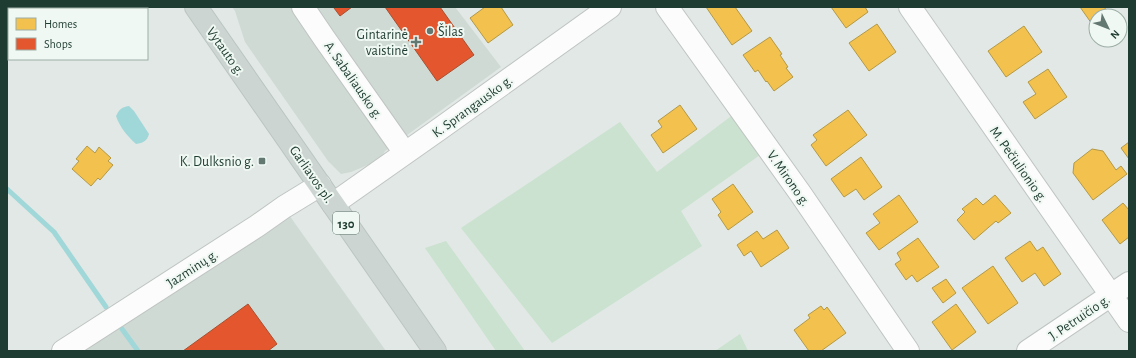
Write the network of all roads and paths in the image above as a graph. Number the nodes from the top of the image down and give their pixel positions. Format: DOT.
graph roads {
  1 [pos="196,7"];
  2 [pos="303,7"];
  3 [pos="610,7"];
  4 [pos="667,7"];
  5 [pos="910,7"];
  6 [pos="257,95"];
  7 [pos="405,153"];
  8 [pos="320,185"];
  9 [pos="333,204"];
  10 [pos="1129,283"];
  11 [pos="1111,295"];
  12 [pos="1129,321"];
  13 [pos="64,351"];
  14 [pos="435,351"];
  15 [pos="908,351"];
  16 [pos="1028,351"];
  1 -- 6 [label="main road, Vytauto g. / 130"];
  2 -- 7 [label="street, A. Sabaliausko g."];
  3 -- 7 [label="street, K. Sprangausko g."];
  4 -- 15 [label="street, V. Mirono g."];
  5 -- 11 [label="street, M. Pečiulionio g."];
  6 -- 8 [label="main road, Garliavos pl. / 130"];
  7 -- 9 [label="street, K. Sprangausko g."];
  8 -- 9 [label="main road, Garliavos pl. / 130"];
  8 -- 13 [label="street, Jazminų g."];
  9 -- 14 [label="main road, Garliavos pl. / 130"];
  10 -- 11 [label="street, J. Petruičio g."];
  11 -- 12 [label="street, M. Pečiulionio g."];
  11 -- 16 [label="street, J. Petruičio g."];
}
